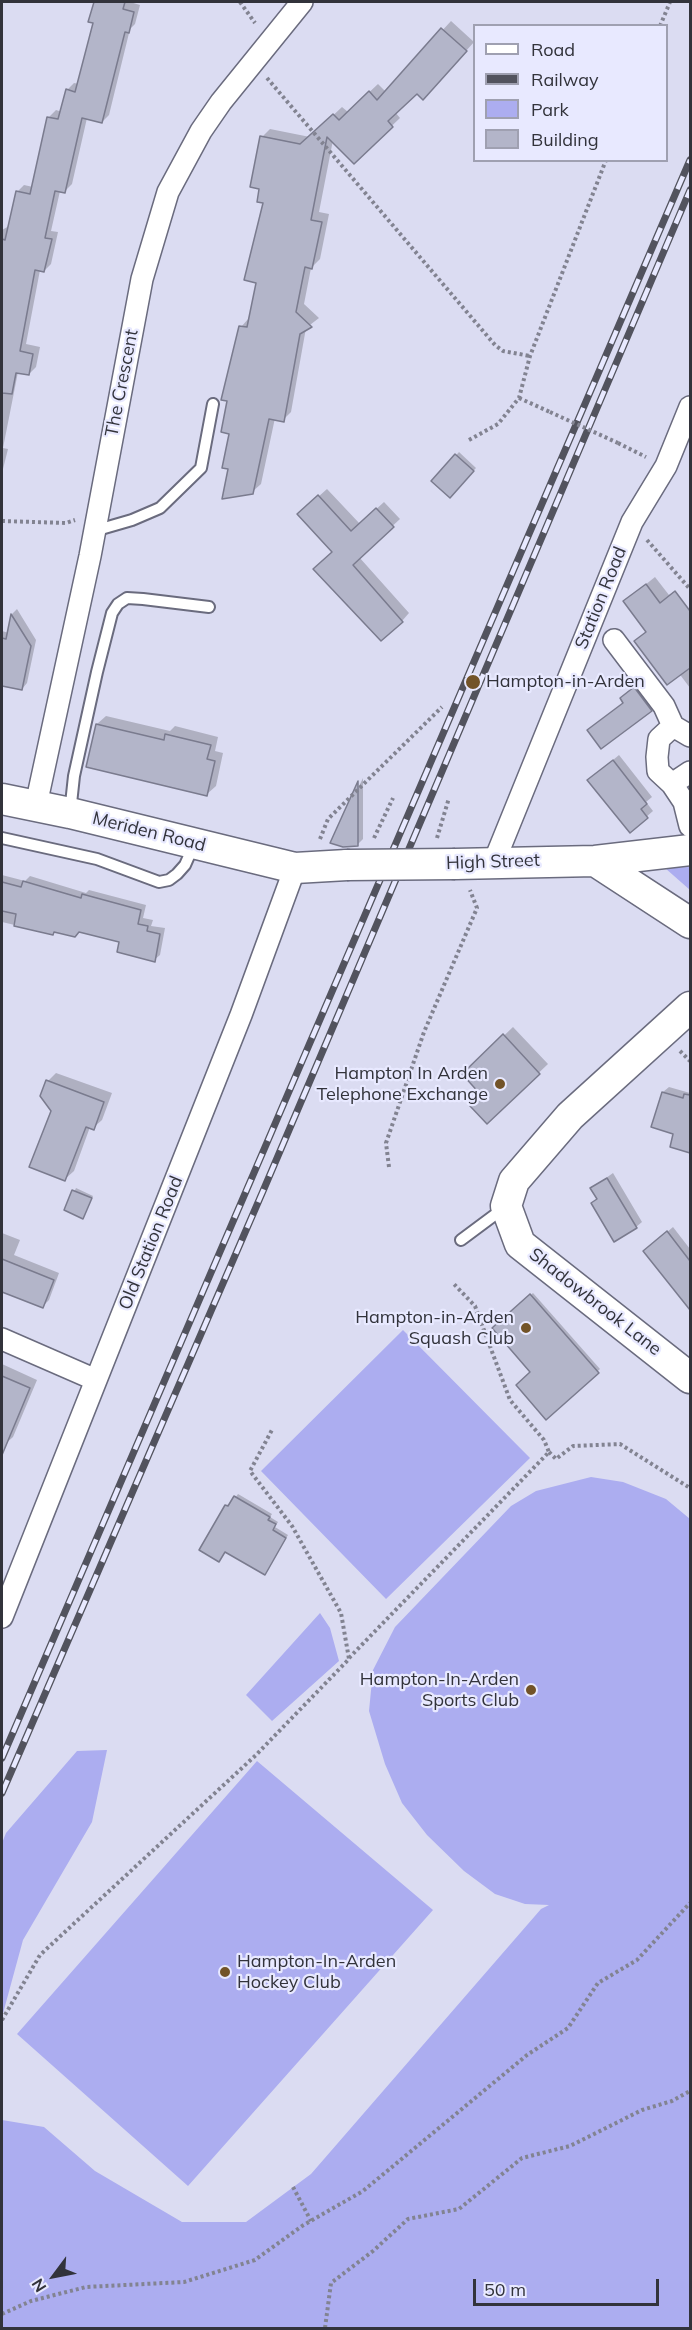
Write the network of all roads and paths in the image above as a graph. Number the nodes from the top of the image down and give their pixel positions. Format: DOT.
graph roads {
  1 [pos="302,2"];
  2 [pos="670,2"];
  3 [pos="661,24"];
  4 [pos="253,62"];
  5 [pos="605,162"];
  6 [pos="530,356"];
  7 [pos="519,398"];
  8 [pos="213,404"];
  9 [pos="690,407"];
  10 [pos="469,440"];
  11 [pos="666,466"];
  12 [pos="96,520"];
  13 [pos="2,521"];
  14 [pos="632,522"];
  15 [pos="690,589"];
  16 [pos="208,607"];
  17 [pos="614,640"];
  18 [pos="442,708"];
  19 [pos="682,731"];
  20 [pos="690,772"];
  21 [pos="672,784"];
  22 [pos="393,798"];
  23 [pos="449,798"];
  24 [pos="2,800"];
  25 [pos="36,806"];
  26 [pos="70,813"];
  27 [pos="690,826"];
  28 [pos="2,838"];
  29 [pos="194,843"];
  30 [pos="370,846"];
  31 [pos="690,850"];
  32 [pos="306,858"];
  33 [pos="465,858"];
  34 [pos="595,861"];
  35 [pos="690,923"];
  36 [pos="690,1007"];
  37 [pos="389,1167"];
  38 [pos="506,1206"];
  39 [pos="461,1240"];
  40 [pos="453,1283"];
  41 [pos="2,1339"];
  42 [pos="690,1378"];
  43 [pos="96,1380"];
  44 [pos="273,1428"];
  45 [pos="549,1452"];
  46 [pos="690,1488"];
  47 [pos="2,1617"];
  48 [pos="349,1659"];
  49 [pos="690,1903"];
  50 [pos="2,2020"];
  51 [pos="690,2091"];
  52 [pos="293,2187"];
  53 [pos="310,2221"];
  54 [pos="2,2314"];
  55 [pos="326,2328"];
  1 -- 4 [label="street, The Crescent"];
  2 -- 3 [label="path"];
  4 -- 6 [label="path"];
  4 -- 12 [label="street, The Crescent"];
  5 -- 6 [label="path"];
  6 -- 7 [label="path"];
  7 -- 10 [label="path"];
  7 -- 11 [label="path, bridge"];
  8 -- 12 [label="lane"];
  9 -- 11 [label="street, Station Road"];
  11 -- 14 [label="street, Station Road"];
  12 -- 13 [label="path"];
  12 -- 25 [label="street, The Crescent"];
  14 -- 15 [label="path"];
  14 -- 33 [label="street, Station Road"];
  16 -- 26 [label="lane"];
  17 -- 19 [label="street"];
  18 -- 32 [label="path"];
  19 -- 21 [label="street"];
  20 -- 21 [label="street"];
  21 -- 27 [label="street"];
  22 -- 30 [label="path"];
  23 -- 33 [label="path"];
  24 -- 25 [label="main road, Meriden Road"];
  25 -- 26 [label="main road, Meriden Road"];
  26 -- 29 [label="main road, Meriden Road"];
  28 -- 29 [label="lane"];
  29 -- 32 [label="main road, Meriden Road"];
  31 -- 34 [label="main road, High Street"];
  32 -- 33 [label="main road, High Street, bridge"];
  32 -- 43 [label="street, Old Station Road"];
  33 -- 34 [label="main road, High Street"];
  33 -- 37 [label="path"];
  34 -- 35 [label="main road"];
  36 -- 38 [label="main road"];
  38 -- 39 [label="lane"];
  38 -- 42 [label="main road, Shadowbrook Lane"];
  40 -- 45 [label="path"];
  41 -- 43 [label="street"];
  43 -- 47 [label="street, Old Station Road"];
  44 -- 48 [label="path"];
  45 -- 46 [label="path"];
  45 -- 48 [label="path"];
  48 -- 50 [label="path"];
  49 -- 53 [label="path"];
  51 -- 55 [label="path"];
  52 -- 53 [label="path"];
  53 -- 54 [label="path"];
}
